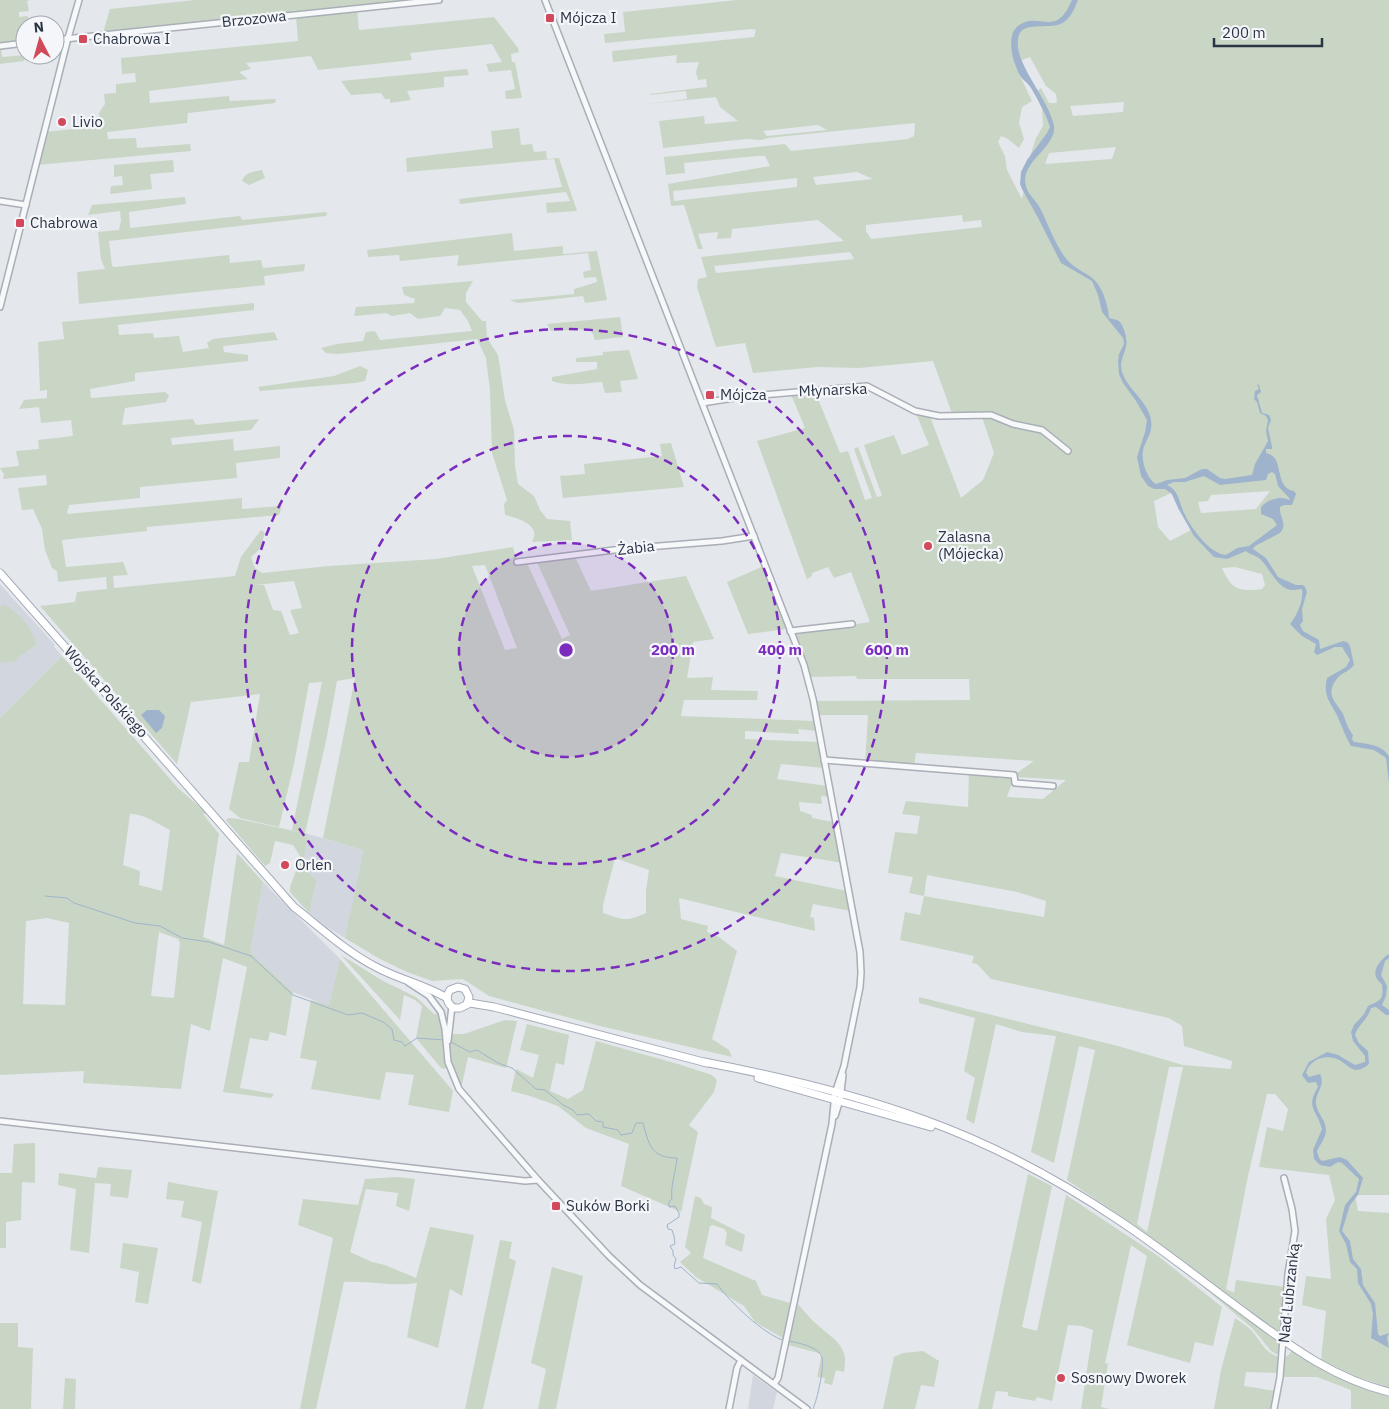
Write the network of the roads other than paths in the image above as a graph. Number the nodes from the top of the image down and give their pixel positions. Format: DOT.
graph roads {
  1 [pos="79,0"];
  2 [pos="439,0"];
  3 [pos="545,0"];
  4 [pos="65,38"];
  5 [pos="68,38"];
  6 [pos="15,44"];
  7 [pos="0,46"];
  8 [pos="0,202"];
  9 [pos="26,205"];
  10 [pos="0,307"];
  11 [pos="702,403"];
  12 [pos="1068,451"];
  13 [pos="754,536"];
  14 [pos="517,562"];
  15 [pos="0,573"];
  16 [pos="852,624"];
  17 [pos="790,631"];
  18 [pos="824,760"];
  19 [pos="1053,786"];
  20 [pos="405,980"];
  21 [pos="448,995"];
  22 [pos="468,1001"];
  23 [pos="455,1007"];
  24 [pos="447,1041"];
  25 [pos="837,1096"];
  26 [pos="0,1121"];
  27 [pos="1284,1178"];
  28 [pos="538,1180"];
  29 [pos="1283,1341"];
  30 [pos="741,1360"];
  31 [pos="774,1384"];
  32 [pos="1389,1392"];
  33 [pos="729,1409"];
  34 [pos="807,1409"];
  35 [pos="1274,1409"];
  1 -- 5 [label="street"];
  2 -- 5 [label="street, Brzozowa"];
  3 -- 11 [label="street"];
  4 -- 5 [label="street, Brzozowa"];
  5 -- 9 [label="street"];
  6 -- 7 [label="street"];
  8 -- 9 [label="street"];
  9 -- 10 [label="street"];
  11 -- 12 [label="street, Młynarska"];
  11 -- 13 [label="street"];
  13 -- 14 [label="street, Żabia"];
  13 -- 17 [label="street"];
  15 -- 20 [label="main road, Wojska Polskiego"];
  16 -- 17 [label="street"];
  17 -- 18 [label="street"];
  18 -- 19 [label="street"];
  18 -- 25 [label="street"];
  20 -- 21 [label="main road, Wojska Polskiego"];
  20 -- 24 [label="street"];
  21 -- 22 [label="main road"];
  21 -- 23 [label="main road"];
  22 -- 23 [label="main road"];
  22 -- 25 [label="main road"];
  23 -- 24 [label="street"];
  24 -- 28 [label="street"];
  25 -- 29 [label="main road"];
  25 -- 31 [label="street"];
  26 -- 28 [label="street"];
  27 -- 29 [label="street, Nad Lubrzanką"];
  28 -- 30 [label="street"];
  29 -- 32 [label="main road"];
  29 -- 35 [label="street, Nad Lubrzanką"];
  30 -- 31 [label="street"];
  30 -- 33 [label="street"];
  31 -- 34 [label="street"];
}
